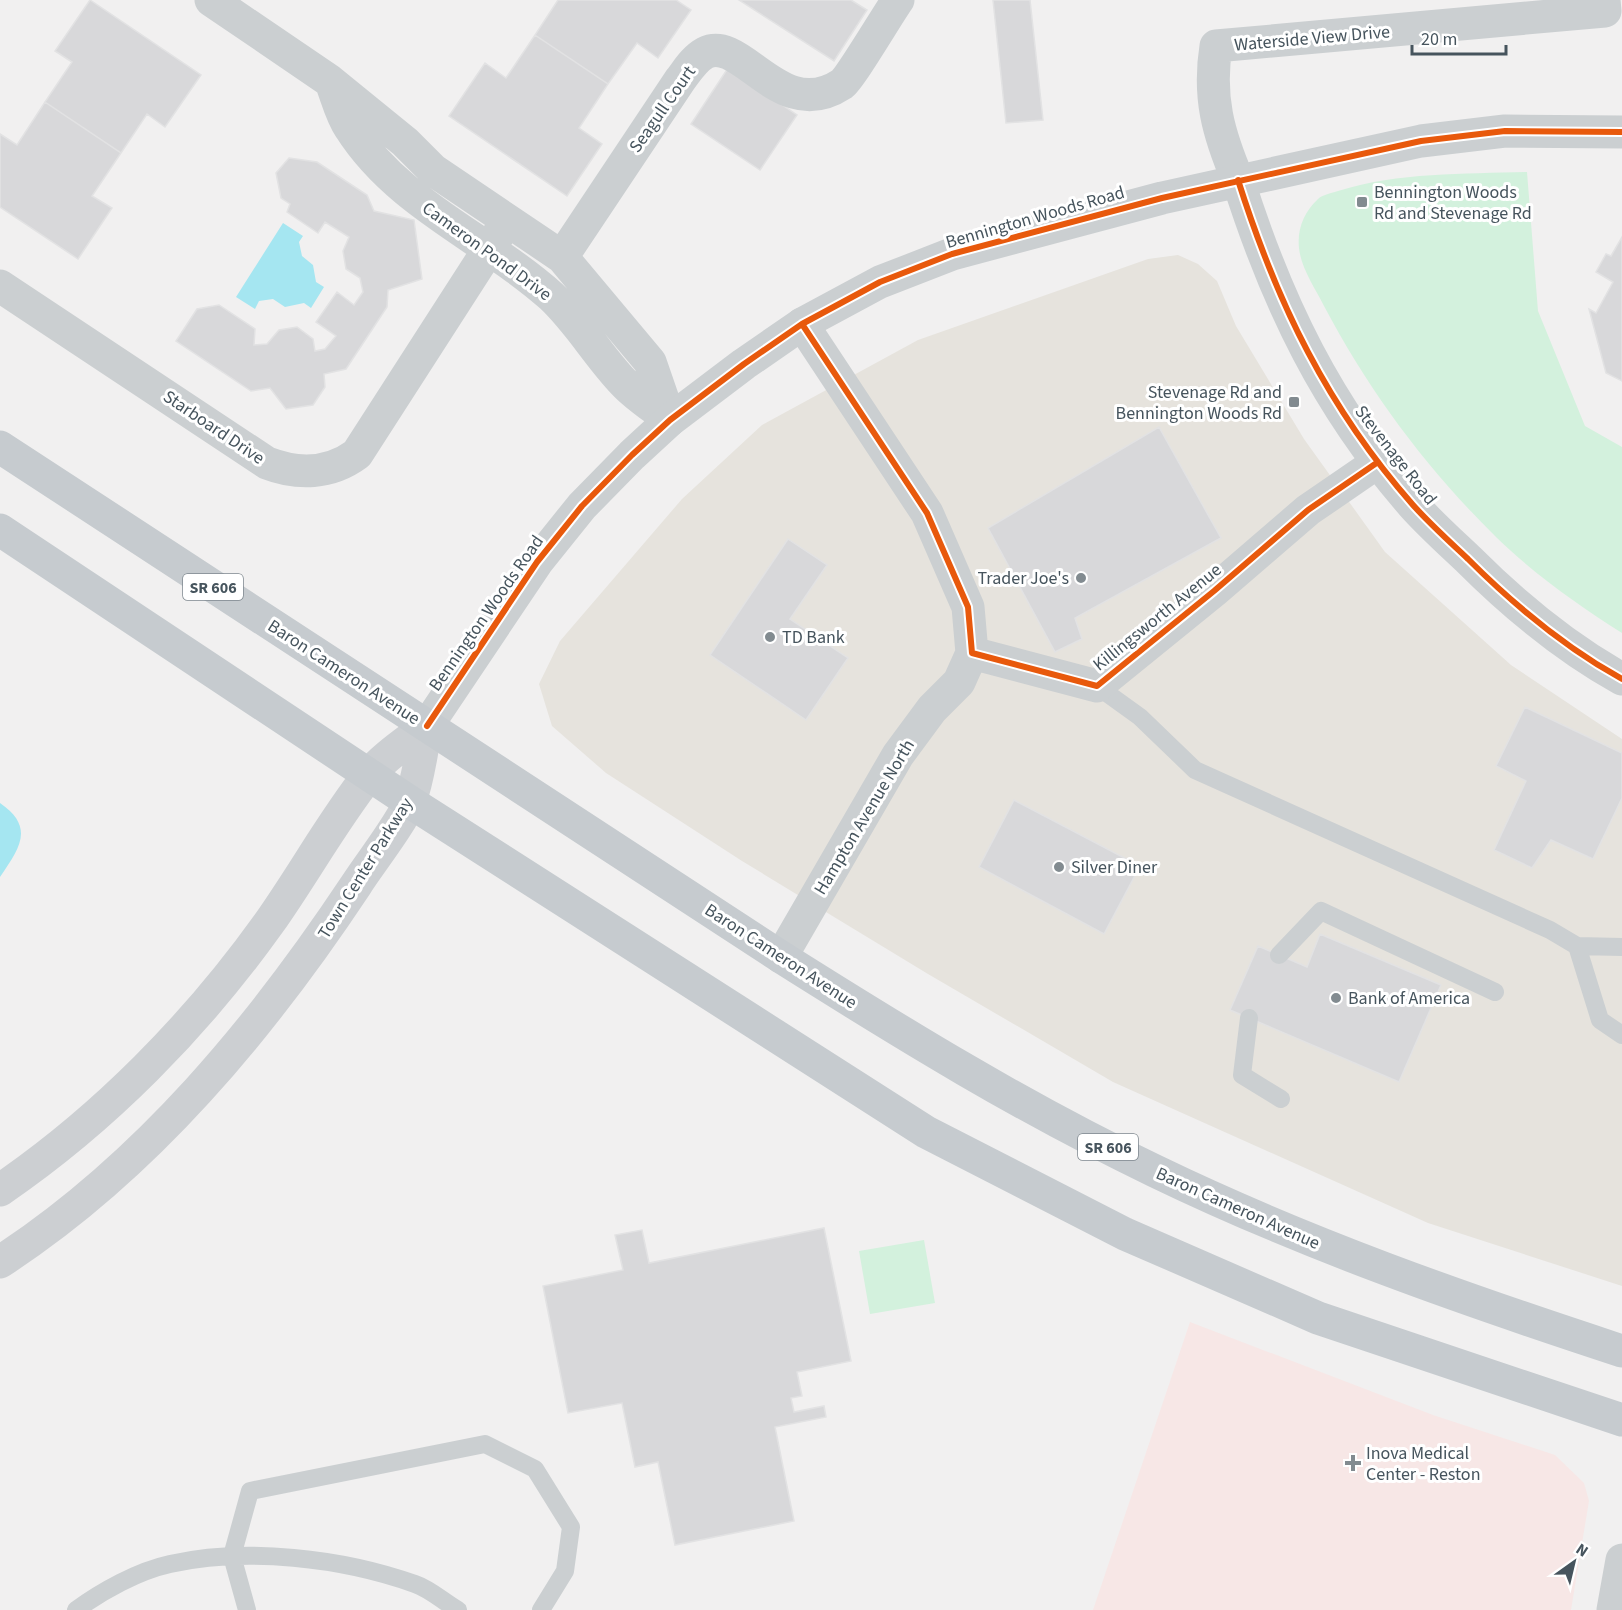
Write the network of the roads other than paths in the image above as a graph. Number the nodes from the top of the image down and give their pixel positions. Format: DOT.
graph roads {
  1 [pos="211,0"];
  2 [pos="898,0"];
  3 [pos="1604,0"];
  4 [pos="330,81"];
  5 [pos="1622,132"];
  6 [pos="1238,180"];
  7 [pos="507,221"];
  8 [pos="488,250"];
  9 [pos="562,257"];
  10 [pos="0,286"];
  11 [pos="802,324"];
  12 [pos="670,420"];
  13 [pos="0,447"];
  14 [pos="1378,462"];
  15 [pos="0,530"];
  16 [pos="972,653"];
  17 [pos="1622,679"];
  18 [pos="1096,686"];
  19 [pos="427,726"];
  20 [pos="369,774"];
  21 [pos="410,802"];
  22 [pos="1577,946"];
  23 [pos="1622,946"];
  24 [pos="1279,955"];
  25 [pos="781,957"];
  26 [pos="1495,992"];
  27 [pos="1249,1018"];
  28 [pos="1622,1035"];
  29 [pos="1281,1099"];
  30 [pos="0,1190"];
  31 [pos="0,1262"];
  32 [pos="1622,1351"];
  33 [pos="1622,1420"];
  34 [pos="232,1556"];
  35 [pos="1622,1560"];
  36 [pos="75,1610"];
  37 [pos="247,1610"];
  38 [pos="458,1610"];
  39 [pos="541,1610"];
  40 [pos="1613,1610"];
  1 -- 4 [label="street, Cameron Pond Drive"];
  2 -- 9 [label="street, Seagull Court"];
  3 -- 6 [label="street, Waterside View Drive"];
  4 -- 7 [label="street, Cameron Pond Drive"];
  4 -- 8 [label="street, Cameron Pond Drive"];
  5 -- 6 [label="street, Bennington Woods Road"];
  6 -- 11 [label="street, Bennington Woods Road"];
  6 -- 14 [label="street, Stevenage Road"];
  7 -- 8 [label="street, Starboard Drive"];
  7 -- 9 [label="street, Cameron Pond Drive"];
  8 -- 10 [label="street, Starboard Drive"];
  8 -- 12 [label="street, Cameron Pond Drive"];
  9 -- 12 [label="street, Cameron Pond Drive"];
  11 -- 12 [label="street, Bennington Woods Road"];
  11 -- 16 [label="street"];
  12 -- 19 [label="street, Bennington Woods Road"];
  13 -- 19 [label="main road, Baron Cameron Avenue / SR 606"];
  14 -- 17 [label="street, Stevenage Road"];
  14 -- 18 [label="street, Killingsworth Avenue"];
  15 -- 20 [label="main road"];
  16 -- 18 [label="street, Killingsworth Avenue"];
  16 -- 25 [label="street, Hampton Avenue North"];
  18 -- 22 [label="lane"];
  19 -- 20 [label="main road"];
  19 -- 21 [label="main road, Town Center Parkway"];
  19 -- 25 [label="main road, Baron Cameron Avenue / SR 606"];
  20 -- 21 [label="main road"];
  20 -- 30 [label="main road"];
  21 -- 31 [label="main road, Town Center Parkway"];
  21 -- 33 [label="main road"];
  22 -- 23 [label="lane"];
  22 -- 28 [label="lane"];
  24 -- 26 [label="lane"];
  25 -- 32 [label="main road, Baron Cameron Avenue / SR 606"];
  27 -- 29 [label="lane"];
  34 -- 36 [label="lane"];
  34 -- 37 [label="lane"];
  34 -- 38 [label="lane"];
  34 -- 39 [label="lane"];
  35 -- 40 [label="street"];
}
